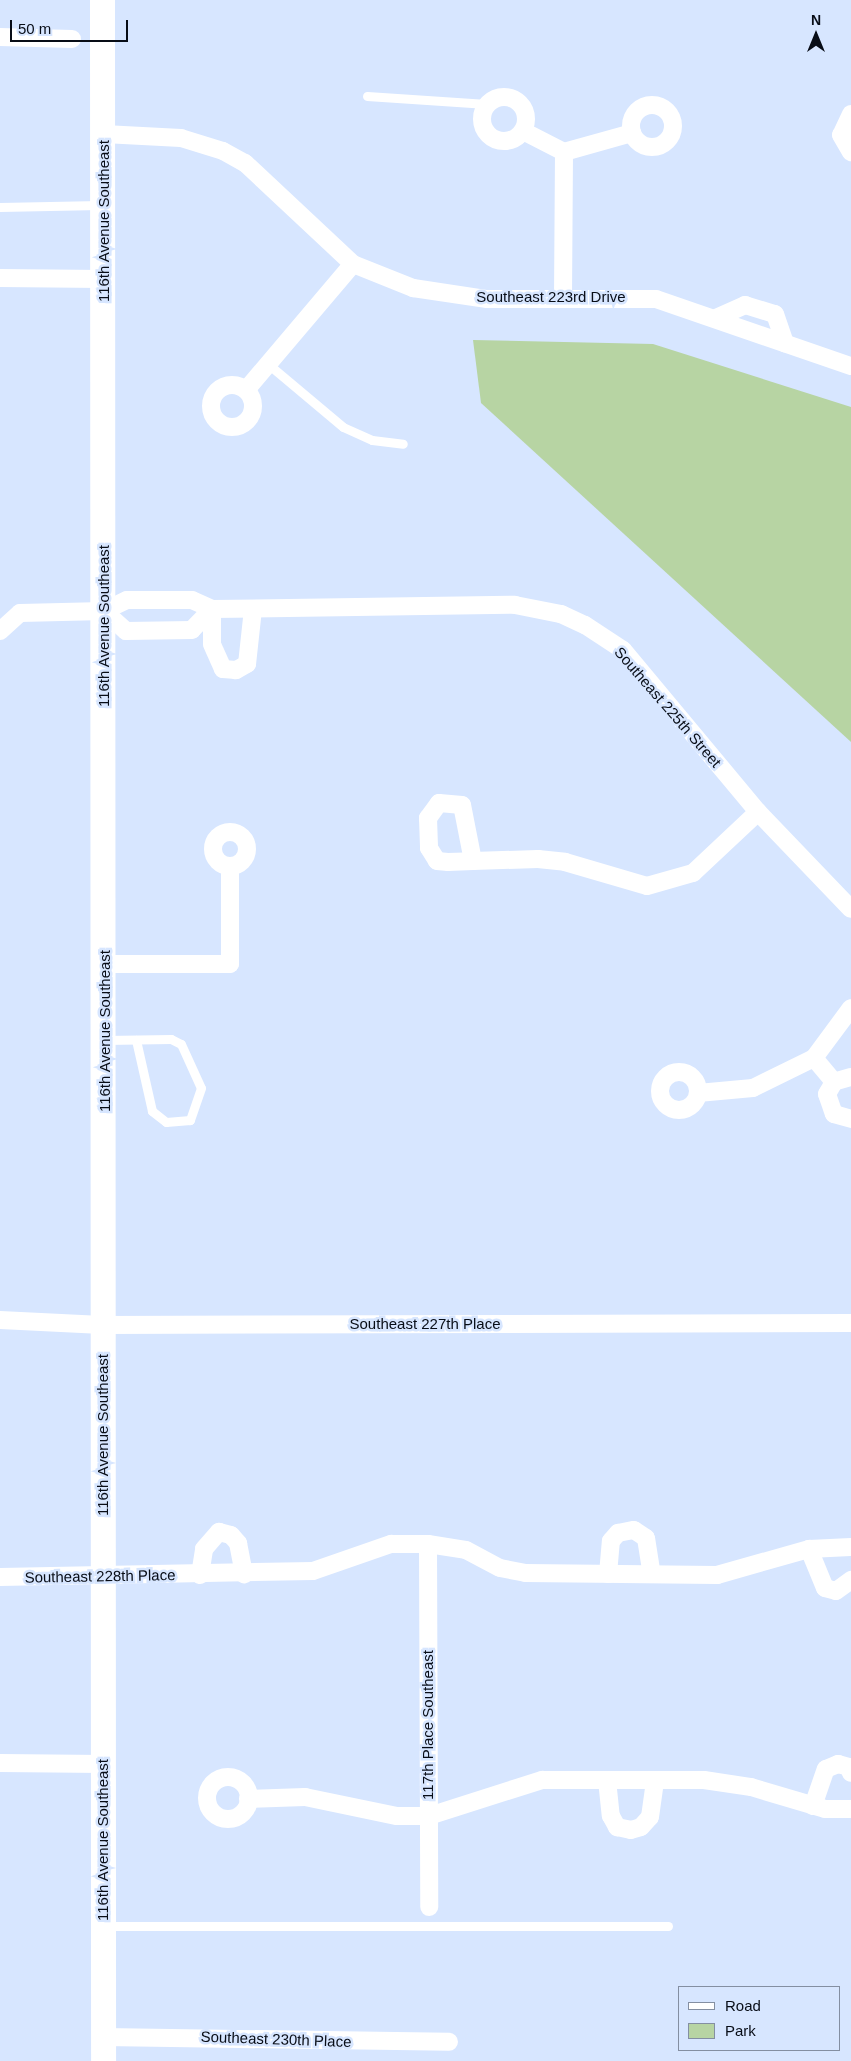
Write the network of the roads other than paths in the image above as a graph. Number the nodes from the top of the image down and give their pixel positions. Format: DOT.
graph roads {
  1 [pos="102,0"];
  2 [pos="0,37"];
  3 [pos="72,39"];
  4 [pos="367,96"];
  5 [pos="488,104"];
  6 [pos="851,114"];
  7 [pos="523,131"];
  8 [pos="632,133"];
  9 [pos="104,134"];
  10 [pos="564,152"];
  11 [pos="851,152"];
  12 [pos="104,205"];
  13 [pos="0,207"];
  14 [pos="353,264"];
  15 [pos="0,278"];
  16 [pos="103,280"];
  17 [pos="563,297"];
  18 [pos="716,318"];
  19 [pos="786,343"];
  20 [pos="268,364"];
  21 [pos="851,366"];
  22 [pos="246,390"];
  23 [pos="403,444"];
  24 [pos="212,609"];
  25 [pos="253,609"];
  26 [pos="104,611"];
  27 [pos="0,631"];
  28 [pos="758,812"];
  29 [pos="472,861"];
  30 [pos="230,866"];
  31 [pos="851,909"];
  32 [pos="105,964"];
  33 [pos="851,1008"];
  34 [pos="105,1040"];
  35 [pos="136,1040"];
  36 [pos="814,1058"];
  37 [pos="851,1077"];
  38 [pos="834,1082"];
  39 [pos="698,1093"];
  40 [pos="851,1119"];
  41 [pos="0,1320"];
  42 [pos="851,1323"];
  43 [pos="102,1325"];
  44 [pos="428,1544"];
  45 [pos="851,1547"];
  46 [pos="809,1548"];
  47 [pos="244,1574"];
  48 [pos="608,1574"];
  49 [pos="652,1574"];
  50 [pos="200,1575"];
  51 [pos="0,1577"];
  52 [pos="103,1578"];
  53 [pos="851,1580"];
  54 [pos="0,1764"];
  55 [pos="104,1764"];
  56 [pos="851,1773"];
  57 [pos="606,1780"];
  58 [pos="655,1780"];
  59 [pos="248,1799"];
  60 [pos="813,1806"];
  61 [pos="851,1809"];
  62 [pos="428,1816"];
  63 [pos="429,1907"];
  64 [pos="102,1926"];
  65 [pos="668,1926"];
  66 [pos="449,2042"];
  67 [pos="103,2049"];
  1 -- 9 [label="main road, 116th Avenue Southeast"];
  2 -- 3 [label="street"];
  4 -- 5 [label="lane"];
  5 -- 7 [label="street"];
  5 -- 7 [label="street"];
  6 -- 11 [label="street"];
  7 -- 10 [label="street"];
  8 -- 10 [label="street"];
  9 -- 12 [label="main road, 116th Avenue Southeast"];
  9 -- 14 [label="street, Southeast 223rd Drive"];
  10 -- 17 [label="street"];
  12 -- 13 [label="lane"];
  12 -- 16 [label="main road, 116th Avenue Southeast"];
  14 -- 17 [label="street, Southeast 223rd Drive"];
  14 -- 20 [label="street"];
  15 -- 16 [label="street"];
  16 -- 26 [label="main road, 116th Avenue Southeast"];
  17 -- 18 [label="street, Southeast 223rd Drive"];
  18 -- 19 [label="street, Southeast 223rd Drive"];
  18 -- 19 [label="street"];
  19 -- 21 [label="street, Southeast 223rd Drive"];
  20 -- 22 [label="street"];
  20 -- 23 [label="lane"];
  24 -- 25 [label="street, Southeast 225th Street"];
  24 -- 25 [label="street"];
  24 -- 26 [label="street, Southeast 225th Street"];
  24 -- 26 [label="street"];
  25 -- 28 [label="street, Southeast 225th Street"];
  26 -- 27 [label="street, Southeast 225th Street"];
  26 -- 32 [label="main road, 116th Avenue Southeast"];
  28 -- 29 [label="street"];
  28 -- 31 [label="street, Southeast 225th Street"];
  30 -- 32 [label="street"];
  32 -- 34 [label="main road, 116th Avenue Southeast"];
  33 -- 36 [label="street"];
  34 -- 35 [label="lane"];
  34 -- 43 [label="main road, 116th Avenue Southeast"];
  35 -- 35 [label="lane"];
  36 -- 38 [label="street"];
  36 -- 39 [label="street"];
  37 -- 38 [label="street"];
  38 -- 40 [label="street"];
  41 -- 43 [label="street, Southeast 227th Place"];
  42 -- 43 [label="street, Southeast 227th Place"];
  43 -- 52 [label="main road, 116th Avenue Southeast"];
  44 -- 47 [label="street, Southeast 228th Place"];
  44 -- 48 [label="street, Southeast 228th Place"];
  44 -- 62 [label="street, 117th Place Southeast"];
  45 -- 46 [label="street, Southeast 228th Place"];
  46 -- 49 [label="street, Southeast 228th Place"];
  46 -- 53 [label="street"];
  47 -- 50 [label="street, Southeast 228th Place"];
  47 -- 50 [label="street"];
  48 -- 49 [label="street, Southeast 228th Place"];
  48 -- 49 [label="street"];
  50 -- 52 [label="street, Southeast 228th Place"];
  51 -- 52 [label="street, Southeast 228th Place"];
  52 -- 55 [label="main road, 116th Avenue Southeast"];
  54 -- 55 [label="street"];
  55 -- 64 [label="main road, 116th Avenue Southeast"];
  56 -- 60 [label="street"];
  57 -- 58 [label="street"];
  57 -- 58 [label="street"];
  57 -- 62 [label="street"];
  58 -- 60 [label="street"];
  59 -- 62 [label="street"];
  60 -- 61 [label="street"];
  62 -- 63 [label="street, 117th Place Southeast"];
  64 -- 65 [label="lane"];
  64 -- 67 [label="main road, 116th Avenue Southeast"];
  66 -- 67 [label="street, Southeast 230th Place"];
}
